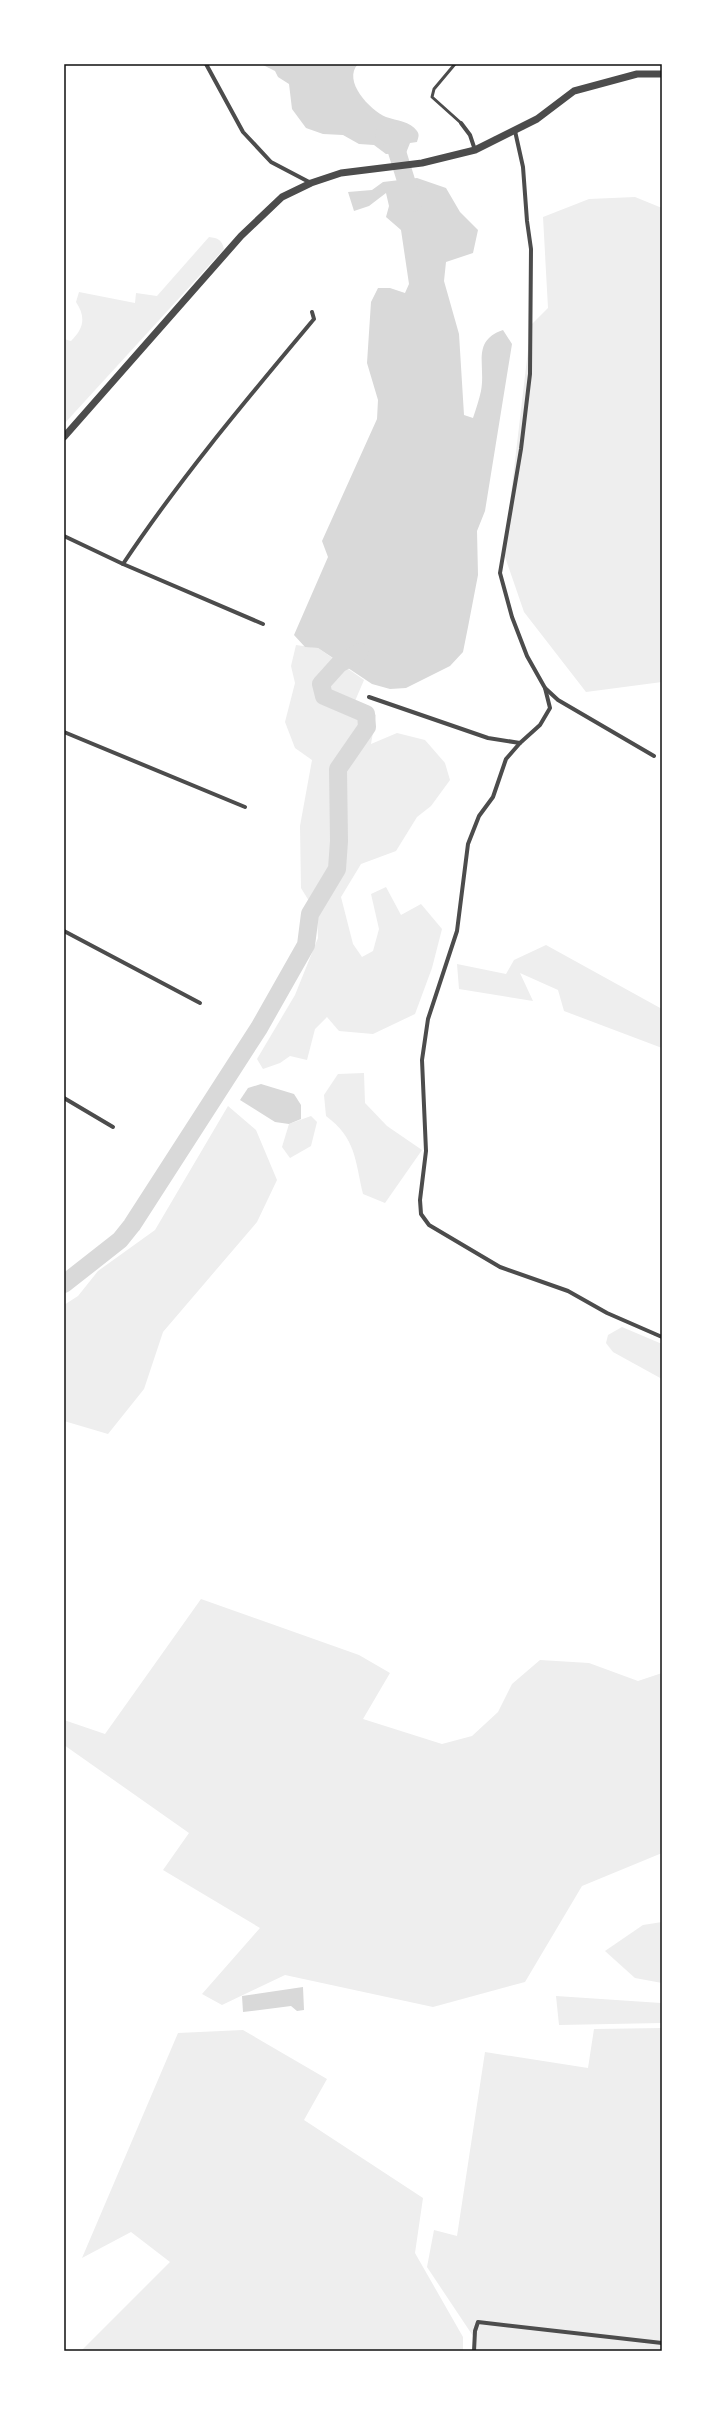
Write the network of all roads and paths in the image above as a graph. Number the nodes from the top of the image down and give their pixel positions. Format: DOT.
graph roads {
  1 [pos="206,64"];
  2 [pos="455,64"];
  3 [pos="662,74"];
  4 [pos="461,124"];
  5 [pos="515,131"];
  6 [pos="475,150"];
  7 [pos="311,183"];
  8 [pos="312,312"];
  9 [pos="64,437"];
  10 [pos="64,536"];
  11 [pos="123,564"];
  12 [pos="263,624"];
  13 [pos="545,688"];
  14 [pos="369,697"];
  15 [pos="64,732"];
  16 [pos="520,743"];
  17 [pos="654,756"];
  18 [pos="245,807"];
  19 [pos="64,931"];
  20 [pos="200,1003"];
  21 [pos="64,1098"];
  22 [pos="113,1127"];
  23 [pos="662,1337"];
  24 [pos="662,2343"];
  25 [pos="474,2351"];
  1 -- 7 [label="street"];
  2 -- 4 [label="lane"];
  3 -- 5 [label="street"];
  4 -- 6 [label="street"];
  5 -- 6 [label="street"];
  5 -- 13 [label="street"];
  6 -- 7 [label="street"];
  7 -- 9 [label="street"];
  8 -- 11 [label="street"];
  10 -- 11 [label="street"];
  11 -- 12 [label="street"];
  13 -- 16 [label="street"];
  13 -- 17 [label="street"];
  14 -- 16 [label="street"];
  15 -- 18 [label="street"];
  16 -- 23 [label="street"];
  19 -- 20 [label="street"];
  21 -- 22 [label="street"];
  24 -- 25 [label="street"];
}
